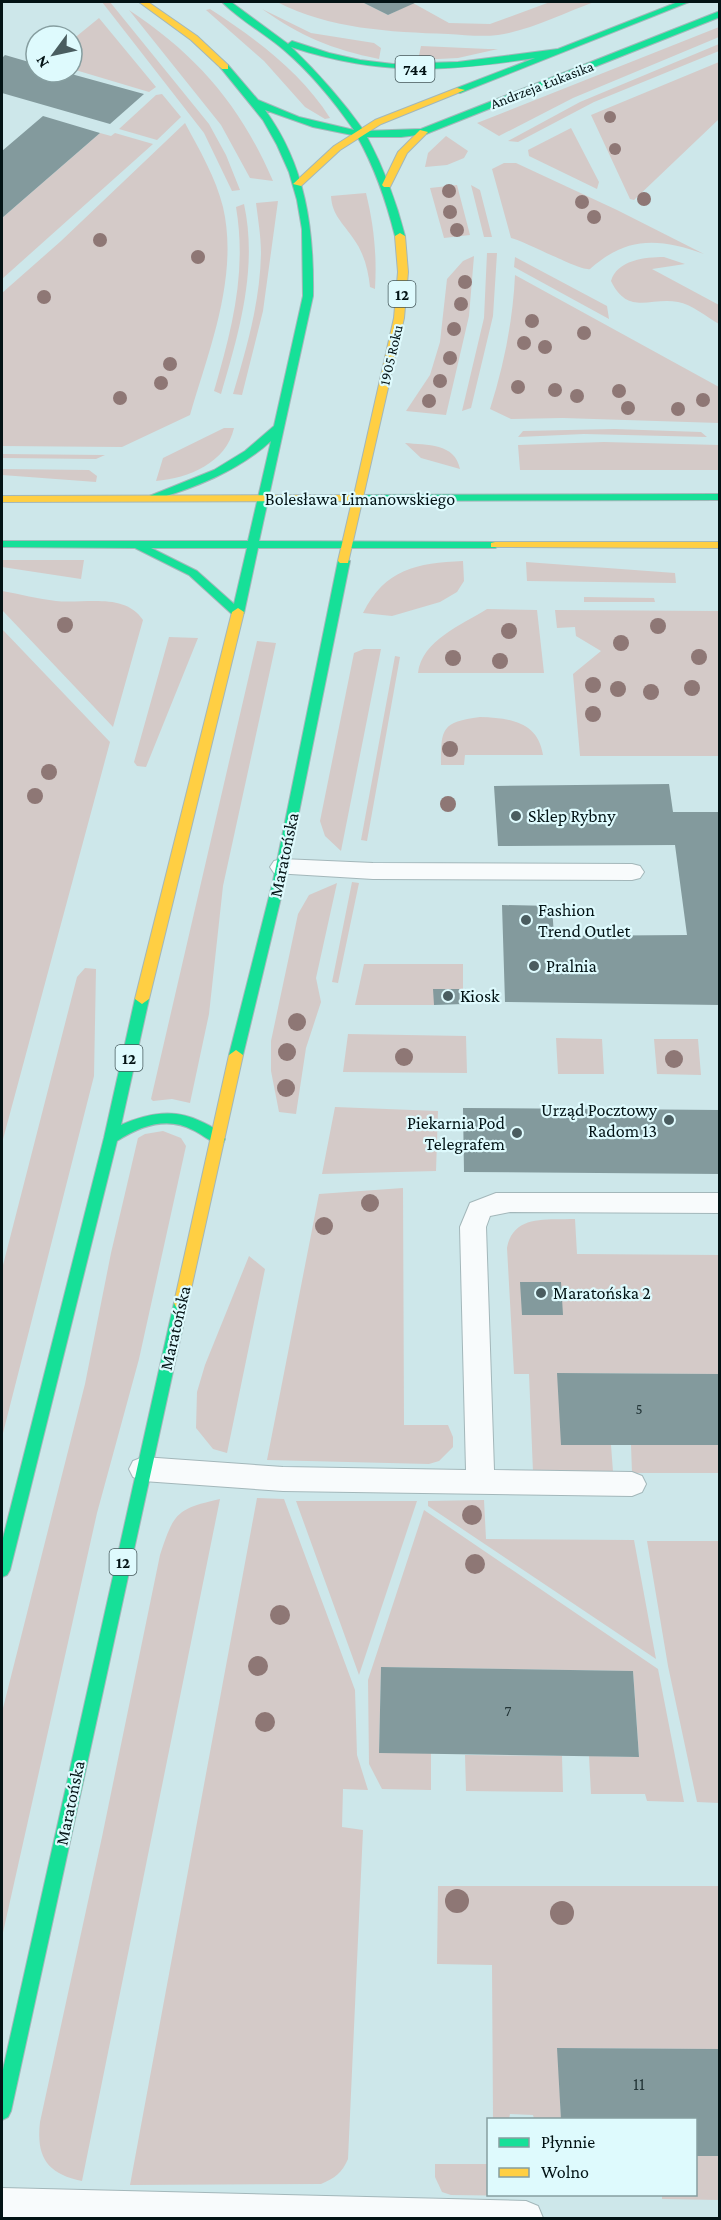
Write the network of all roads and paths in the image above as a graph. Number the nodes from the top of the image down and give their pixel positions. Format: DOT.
graph roads {
  1 [pos="143,2"];
  2 [pos="685,2"];
  3 [pos="229,3"];
  4 [pos="720,14"];
  5 [pos="274,35"];
  6 [pos="560,51"];
  7 [pos="255,102"];
  8 [pos="423,132"];
  9 [pos="360,134"];
  10 [pos="298,184"];
  11 [pos="387,185"];
  12 [pos="279,427"];
  13 [pos="720,497"];
  14 [pos="263,498"];
  15 [pos="357,498"];
  16 [pos="2,499"];
  17 [pos="147,499"];
  18 [pos="2,544"];
  19 [pos="252,545"];
  20 [pos="720,545"];
  21 [pos="140,546"];
  22 [pos="348,546"];
  23 [pos="238,613"];
  24 [pos="282,867"];
  25 [pos="632,872"];
  26 [pos="111,1138"];
  27 [pos="218,1139"];
  28 [pos="720,1203"];
  29 [pos="143,1469"];
  30 [pos="480,1480"];
  31 [pos="632,1484"];
  32 [pos="2,1570"];
  33 [pos="2,2111"];
  34 [pos="2,2205"];
  35 [pos="526,2218"];
  1 -- 7 [label="main road, 12"];
  2 -- 6 [label="main road, Andrzeja Łukasika / 744"];
  3 -- 5 [label="main road, 1905 Roku / 12"];
  4 -- 8 [label="main road, Andrzeja Łukasika"];
  5 -- 6 [label="main road, 744"];
  5 -- 9 [label="main road, 1905 Roku / 12"];
  6 -- 9 [label="main road, Andrzeja Łukasika / 744"];
  7 -- 9 [label="main road, Andrzeja Łukasika"];
  7 -- 10 [label="main road, 12"];
  8 -- 9 [label="main road, Andrzeja Łukasika"];
  8 -- 11 [label="main road"];
  9 -- 10 [label="main road, 744"];
  9 -- 11 [label="main road, 1905 Roku / 12"];
  10 -- 12 [label="main road, 12"];
  11 -- 15 [label="main road, 1905 Roku / 12"];
  12 -- 14 [label="main road, 12"];
  12 -- 17 [label="main road"];
  13 -- 15 [label="main road, Bolesława Limanowskiego"];
  14 -- 15 [label="main road, Bolesława Limanowskiego"];
  14 -- 17 [label="main road, Bolesława Limanowskiego"];
  14 -- 19 [label="main road, 12"];
  15 -- 22 [label="main road, 1905 Roku / 12"];
  16 -- 17 [label="main road, Bolesława Limanowskiego"];
  18 -- 21 [label="main road"];
  19 -- 21 [label="main road"];
  19 -- 22 [label="main road"];
  19 -- 23 [label="main road, 12"];
  20 -- 22 [label="main road"];
  21 -- 23 [label="main road"];
  22 -- 24 [label="main road, Maratońska / 12"];
  23 -- 26 [label="main road, 12"];
  24 -- 25 [label="lane"];
  24 -- 27 [label="main road, Maratońska / 12"];
  26 -- 27 [label="main road"];
  26 -- 32 [label="main road, 12"];
  27 -- 29 [label="main road, Maratońska / 12"];
  28 -- 30 [label="lane"];
  29 -- 30 [label="lane"];
  29 -- 33 [label="main road, Maratońska / 12"];
  30 -- 31 [label="lane"];
  34 -- 35 [label="lane"];
}
